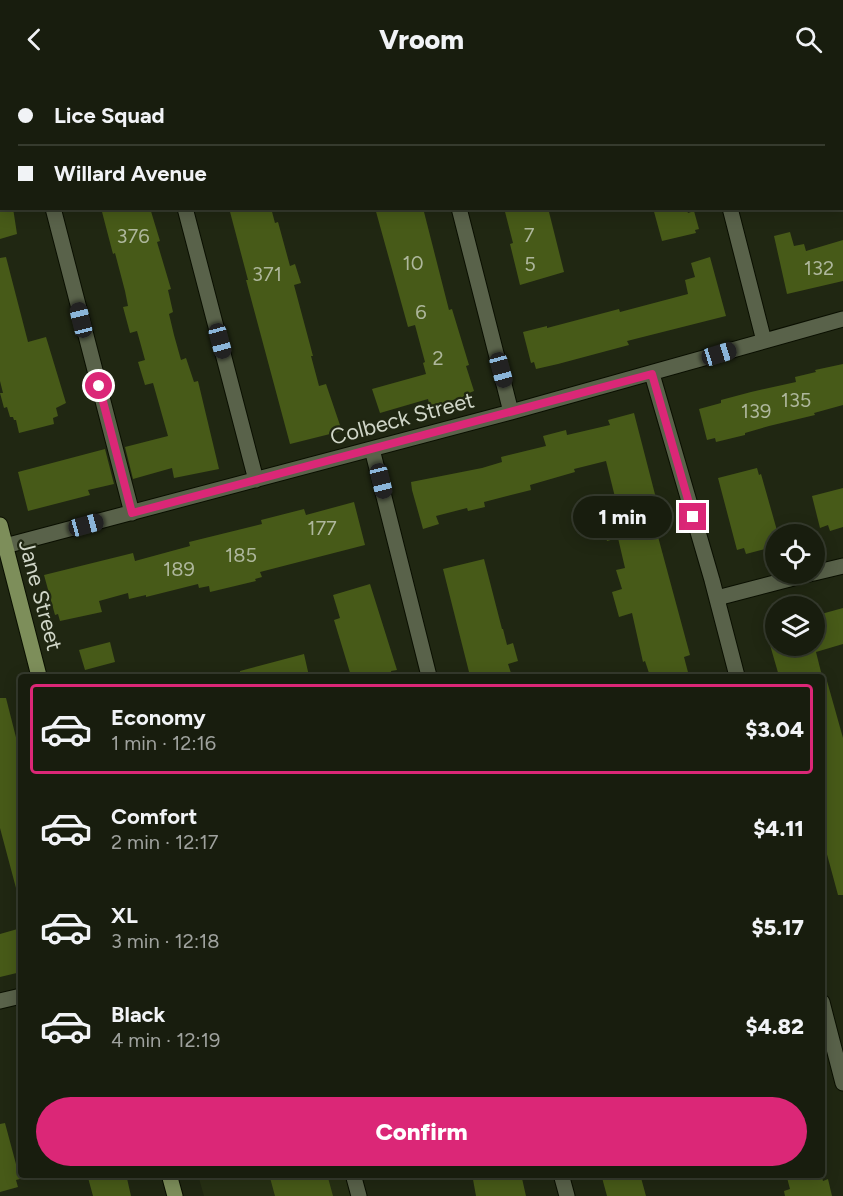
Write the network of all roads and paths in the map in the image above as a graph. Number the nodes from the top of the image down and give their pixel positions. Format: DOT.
graph roads {
  1 [pos="54,210"];
  2 [pos="186,210"];
  3 [pos="460,210"];
  4 [pos="731,210"];
  5 [pos="843,319"];
  6 [pos="764,340"];
  7 [pos="652,374"];
  8 [pos="511,412"];
  9 [pos="372,449"];
  10 [pos="256,480"];
  11 [pos="132,513"];
  12 [pos="0,525"];
  13 [pos="5,546"];
  14 [pos="843,566"];
  15 [pos="825,570"];
  16 [pos="771,584"];
  17 [pos="717,598"];
  18 [pos="38,674"];
  19 [pos="428,674"];
  20 [pos="736,674"];
  21 [pos="18,997"];
  22 [pos="0,1001"];
  23 [pos="825,1014"];
  24 [pos="843,1083"];
  25 [pos="170,1178"];
  26 [pos="354,1178"];
  27 [pos="562,1178"];
  28 [pos="175,1196"];
  29 [pos="359,1196"];
  30 [pos="567,1196"];
  1 -- 11 [label="street"];
  2 -- 10 [label="street"];
  3 -- 8 [label="street"];
  4 -- 6 [label="street"];
  5 -- 6 [label="street, Colbeck Street"];
  6 -- 7 [label="street, Colbeck Street"];
  7 -- 8 [label="street, Colbeck Street"];
  7 -- 17 [label="street"];
  8 -- 9 [label="street, Colbeck Street"];
  9 -- 10 [label="street, Colbeck Street"];
  9 -- 19 [label="street"];
  10 -- 11 [label="street, Colbeck Street"];
  11 -- 13 [label="street, Colbeck Street"];
  12 -- 13 [label="main road, Jane Street"];
  13 -- 18 [label="main road, Jane Street"];
  14 -- 15 [label="street"];
  16 -- 17 [label="street"];
  17 -- 20 [label="street"];
  21 -- 22 [label="street"];
  23 -- 24 [label="street"];
  25 -- 28 [label="main road"];
  26 -- 29 [label="street"];
  27 -- 30 [label="street"];
}
